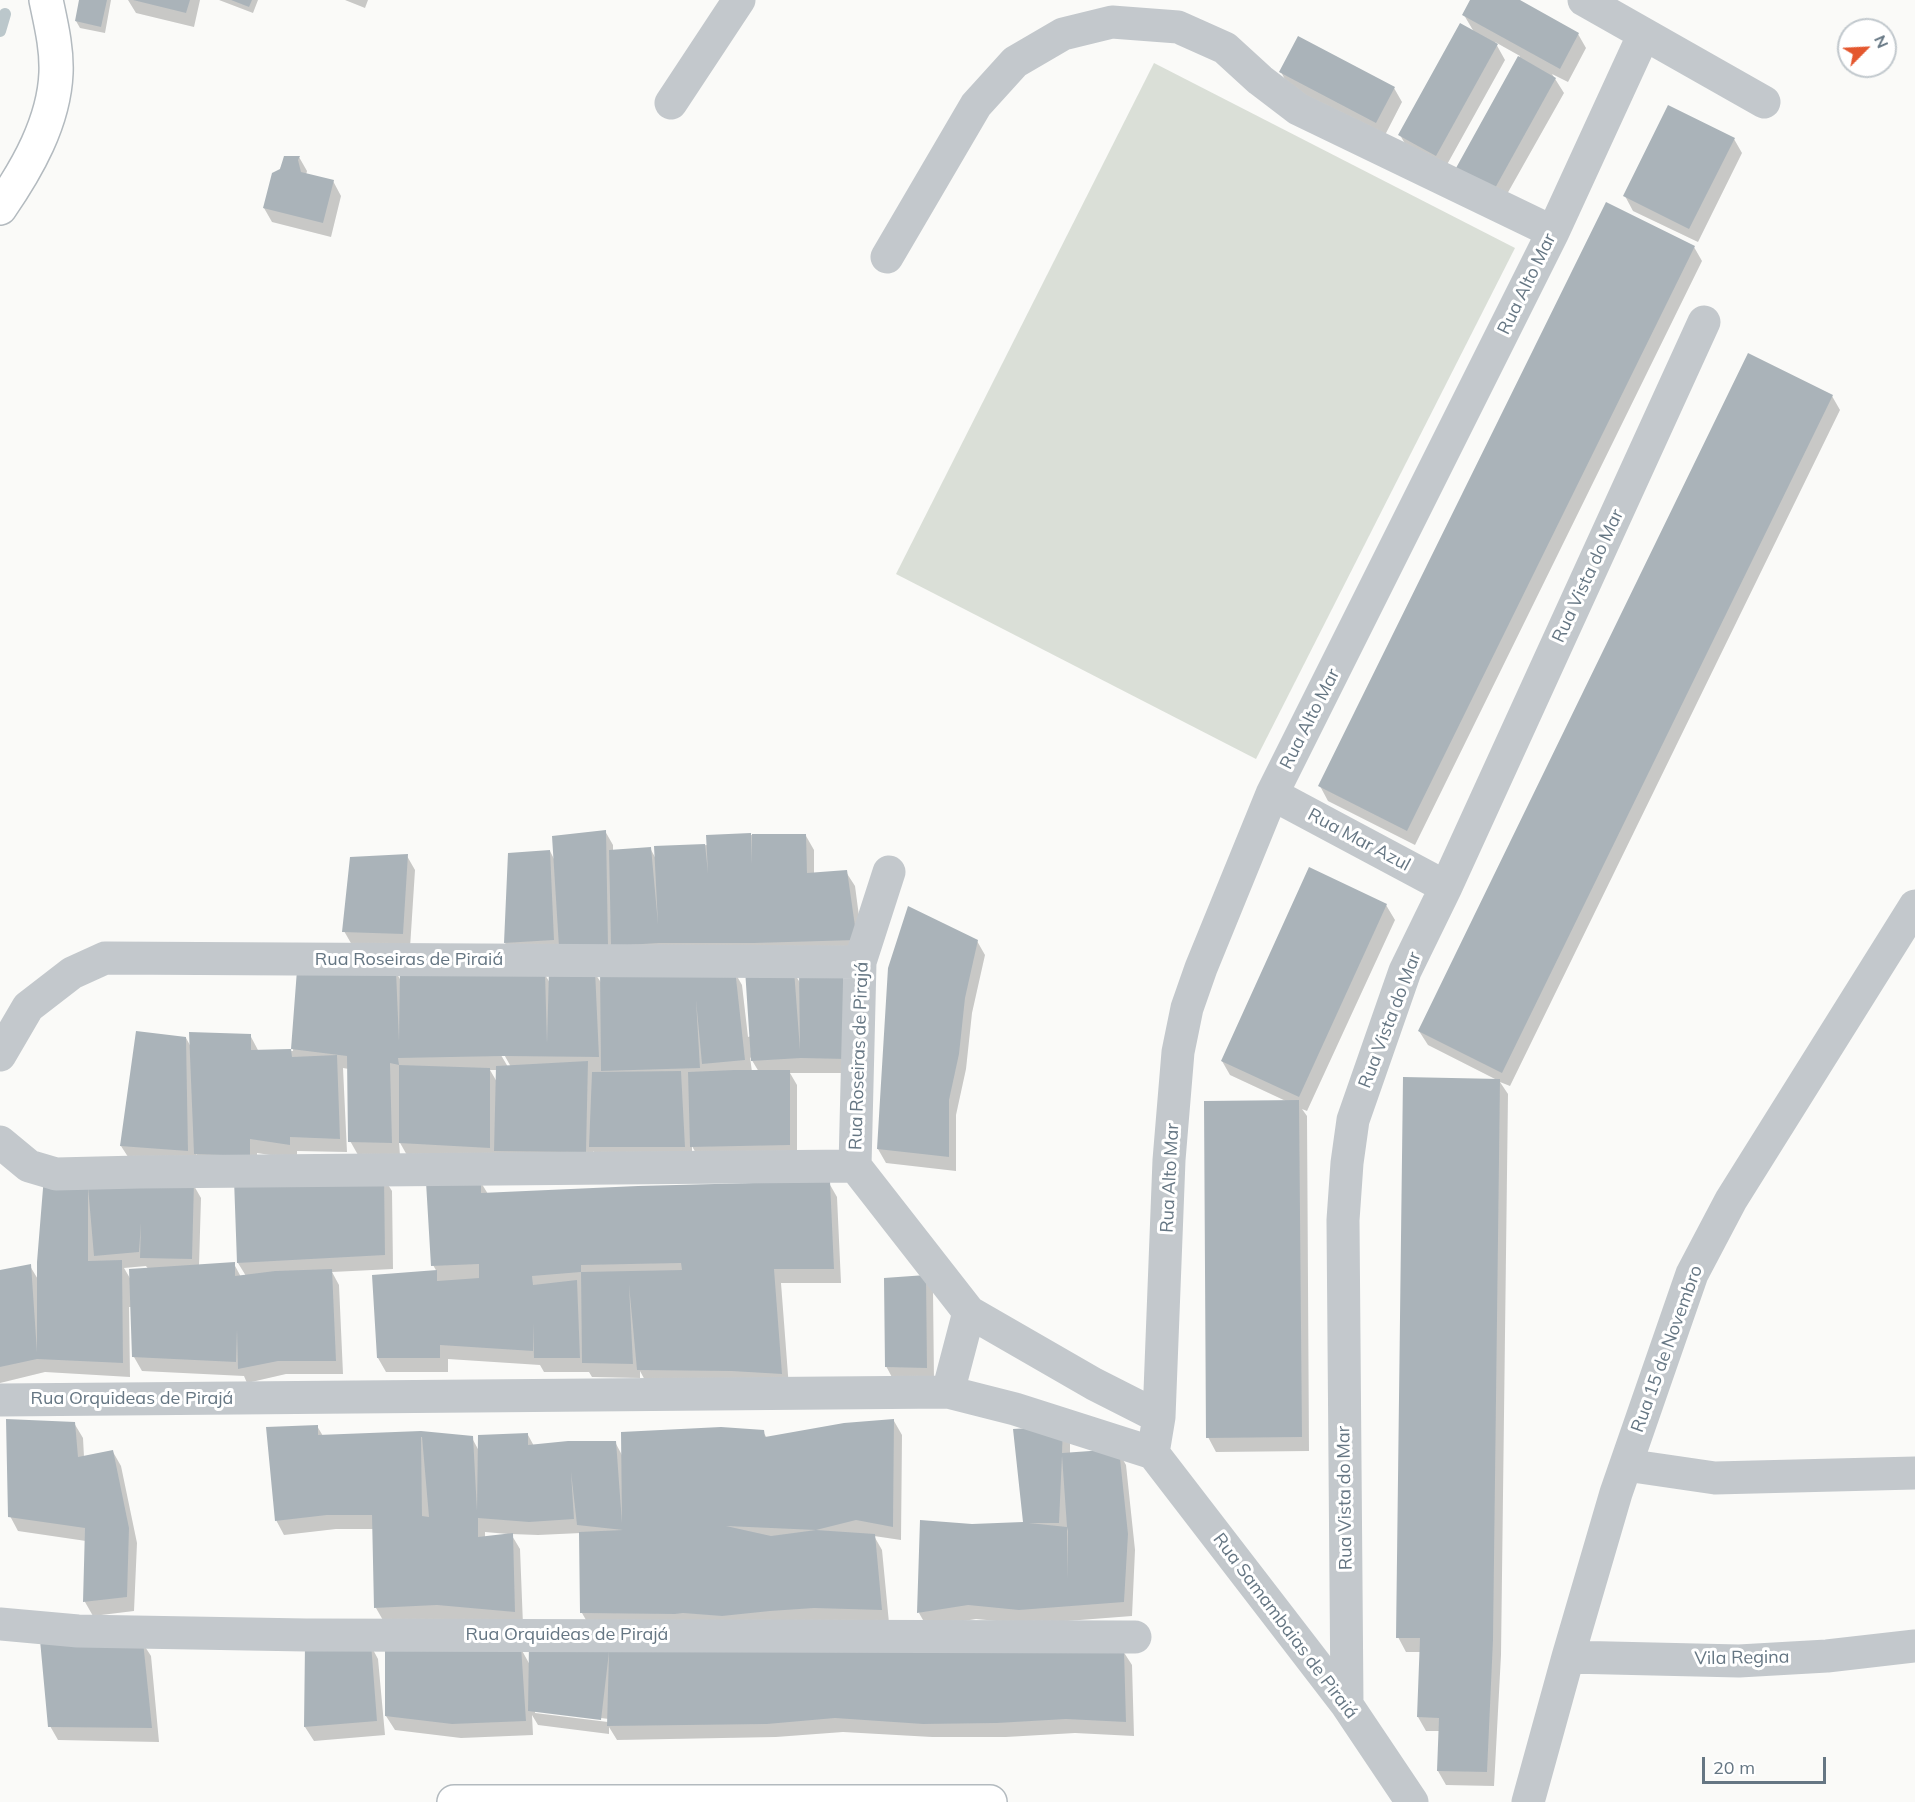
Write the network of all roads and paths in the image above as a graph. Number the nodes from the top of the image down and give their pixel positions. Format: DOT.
graph roads {
  1 [pos="46,0"];
  2 [pos="739,0"];
  3 [pos="1584,0"];
  4 [pos="1644,34"];
  5 [pos="1764,102"];
  6 [pos="671,103"];
  7 [pos="0,208"];
  8 [pos="1553,232"];
  9 [pos="887,257"];
  10 [pos="1704,322"];
  11 [pos="1272,794"];
  12 [pos="889,872"];
  13 [pos="1446,887"];
  14 [pos="1915,906"];
  15 [pos="860,962"];
  16 [pos="0,1055"];
  17 [pos="0,1142"];
  18 [pos="855,1166"];
  19 [pos="969,1312"];
  20 [pos="948,1392"];
  21 [pos="0,1400"];
  22 [pos="1159,1417"];
  23 [pos="1153,1454"];
  24 [pos="1626,1465"];
  25 [pos="1915,1473"];
  26 [pos="0,1624"];
  27 [pos="1135,1637"];
  28 [pos="1915,1646"];
  29 [pos="1568,1657"];
  30 [pos="1347,1705"];
  31 [pos="454,1802"];
  32 [pos="990,1802"];
  33 [pos="1412,1802"];
  34 [pos="1528,1802"];
  1 -- 7 [label="main road"];
  2 -- 6 [label="street"];
  3 -- 4 [label="street"];
  4 -- 5 [label="street"];
  4 -- 8 [label="street, Rua Alto Mar"];
  8 -- 9 [label="street"];
  8 -- 11 [label="street, Rua Alto Mar"];
  10 -- 13 [label="street, Rua Vista do Mar"];
  11 -- 13 [label="street, Rua Mar Azul"];
  11 -- 22 [label="street, Rua Alto Mar"];
  12 -- 15 [label="street, Rua Roseiras de Pirajá"];
  13 -- 30 [label="street, Rua Vista do Mar"];
  14 -- 24 [label="street, Rua 15 de Novembro"];
  15 -- 16 [label="street, Rua Roseiras de Piraiá"];
  15 -- 18 [label="street, Rua Roseiras de Pirajá"];
  17 -- 18 [label="street"];
  18 -- 19 [label="street, Rua Roseiras de Pirajá"];
  19 -- 20 [label="street"];
  19 -- 22 [label="street, Rua Roseiras de Pirajá"];
  20 -- 21 [label="street, Rua Orquideas de Pirajá"];
  20 -- 23 [label="street"];
  22 -- 23 [label="street, Rua Alto Mar"];
  23 -- 30 [label="street, Rua Samambaias de Piraiá"];
  24 -- 25 [label="street"];
  24 -- 29 [label="street, Rua 15 de Novembro"];
  26 -- 27 [label="street, Rua Orquideas de Pirajá"];
  28 -- 29 [label="street, Vila Regina"];
  29 -- 34 [label="street, Rua 15 de Novembro"];
  30 -- 33 [label="street, Rua Samambaias de Piraiá"];
  31 -- 32 [label="main road"];
}
